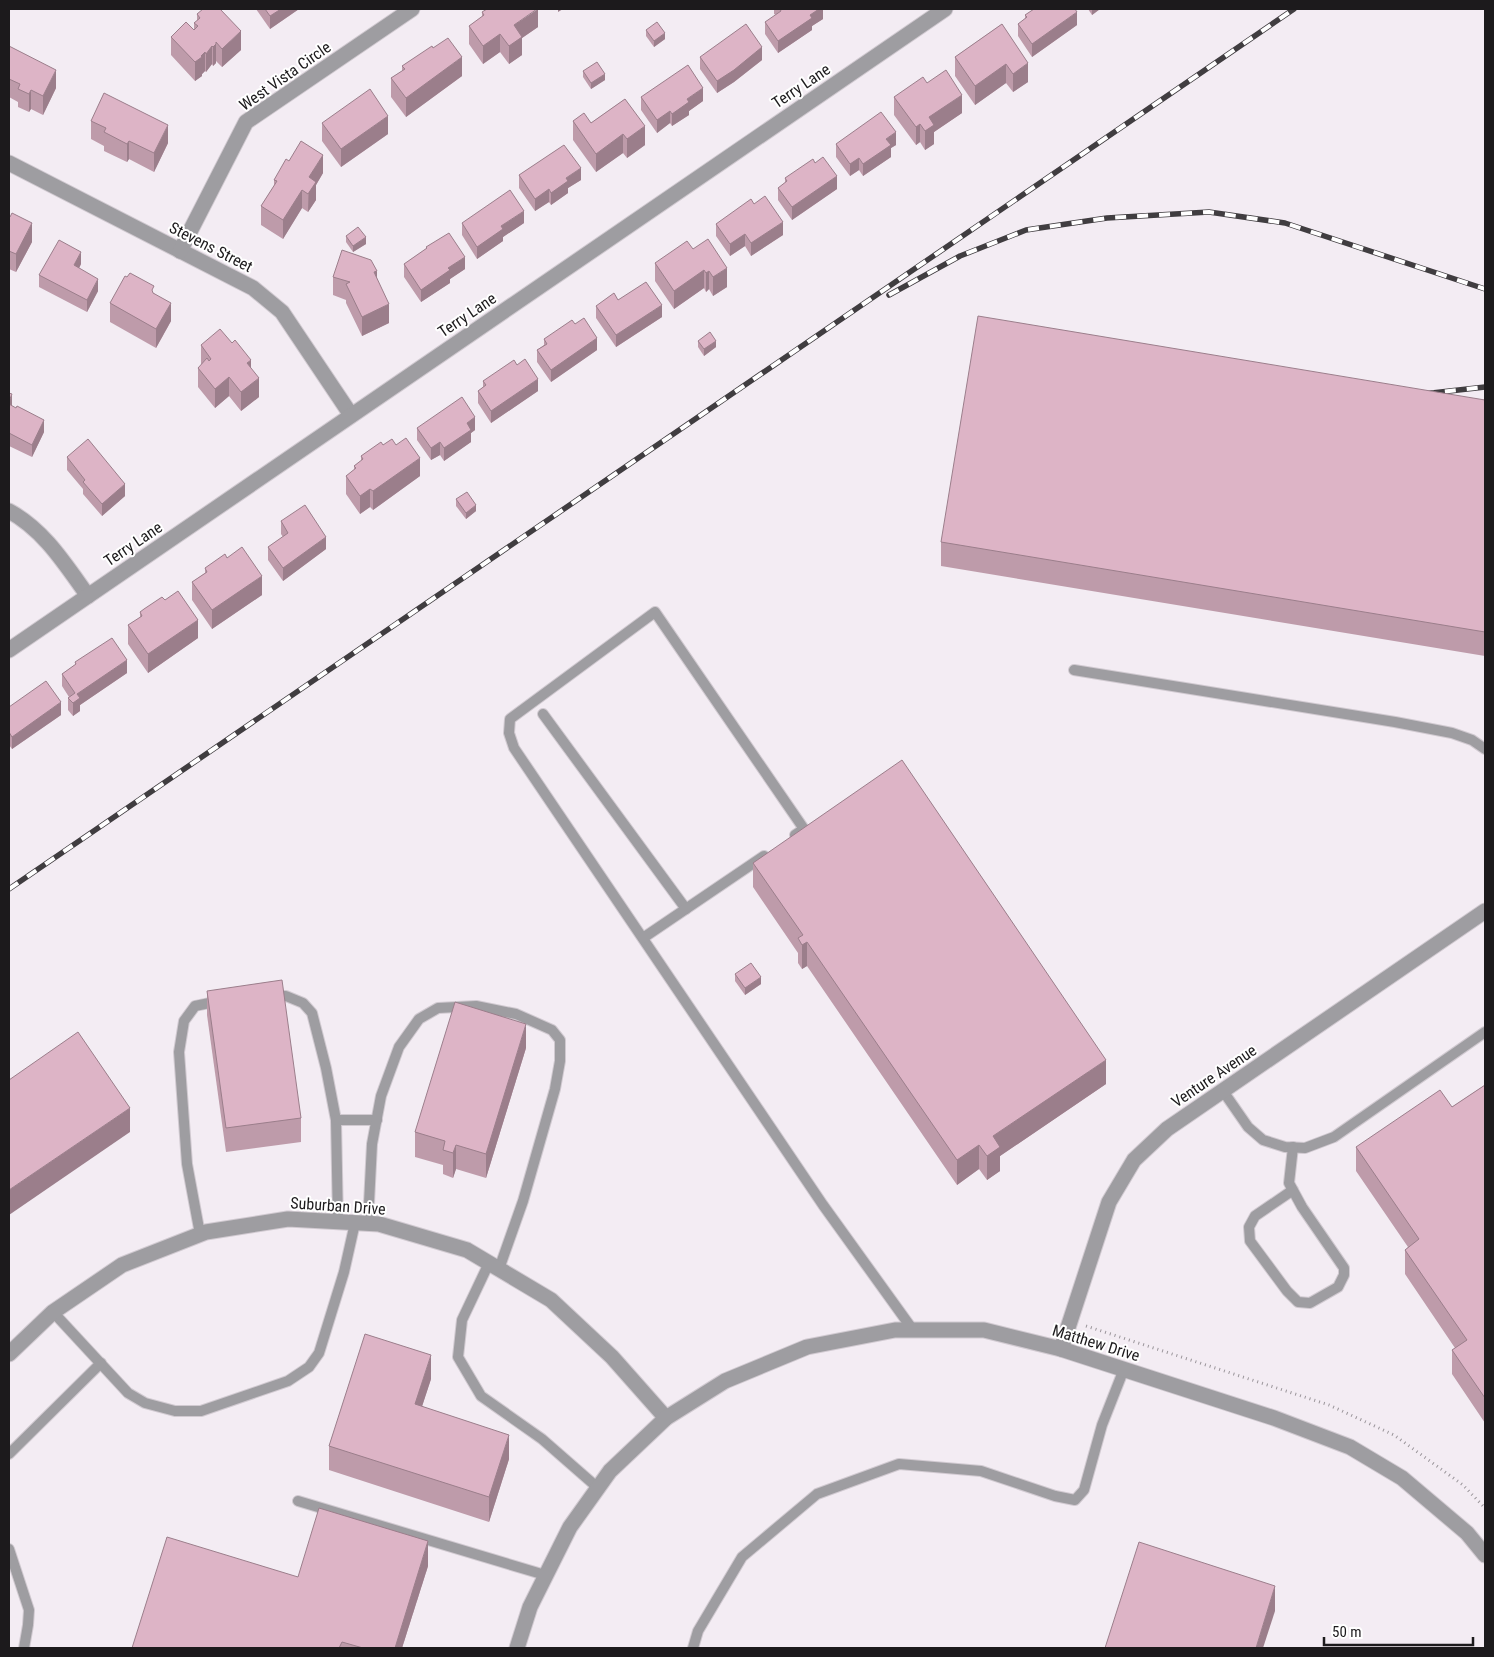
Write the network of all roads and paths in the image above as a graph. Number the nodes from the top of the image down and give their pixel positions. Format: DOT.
graph roads {
  1 [pos="412,9"];
  2 [pos="945,9"];
  3 [pos="9,163"];
  4 [pos="180,251"];
  5 [pos="351,415"];
  6 [pos="9,511"];
  7 [pos="88,596"];
  8 [pos="9,650"];
  9 [pos="1074,670"];
  10 [pos="543,714"];
  11 [pos="1485,749"];
  12 [pos="788,840"];
  13 [pos="773,850"];
  14 [pos="686,909"];
  15 [pos="1485,911"];
  16 [pos="643,938"];
  17 [pos="260,996"];
  18 [pos="234,998"];
  19 [pos="1485,1032"];
  20 [pos="1223,1091"];
  21 [pos="336,1120"];
  22 [pos="377,1120"];
  23 [pos="1293,1147"];
  24 [pos="1294,1190"];
  25 [pos="338,1222"];
  26 [pos="362,1223"];
  27 [pos="200,1234"];
  28 [pos="494,1266"];
  29 [pos="53,1312"];
  30 [pos="1070,1321"];
  31 [pos="913,1330"];
  32 [pos="1061,1349"];
  33 [pos="9,1354"];
  34 [pos="101,1363"];
  35 [pos="1124,1369"];
  36 [pos="666,1418"];
  37 [pos="9,1454"];
  38 [pos="598,1488"];
  39 [pos="298,1501"];
  40 [pos="1485,1508"];
  41 [pos="9,1549"];
  42 [pos="1485,1555"];
  43 [pos="545,1575"];
  44 [pos="24,1648"];
  45 [pos="517,1648"];
  46 [pos="693,1648"];
  1 -- 4 [label="street, West Vista Circle"];
  2 -- 5 [label="street, Terry Lane"];
  3 -- 4 [label="street, Stevens Street"];
  4 -- 5 [label="street, Stevens Street"];
  5 -- 7 [label="street, Terry Lane"];
  6 -- 7 [label="street"];
  7 -- 8 [label="street, Terry Lane"];
  9 -- 11 [label="lane"];
  10 -- 14 [label="lane"];
  12 -- 16 [label="lane"];
  13 -- 14 [label="lane"];
  14 -- 16 [label="lane"];
  15 -- 20 [label="street, Venture Avenue"];
  16 -- 31 [label="lane"];
  17 -- 21 [label="lane"];
  18 -- 27 [label="lane"];
  19 -- 23 [label="lane"];
  20 -- 23 [label="lane"];
  20 -- 30 [label="street, Venture Avenue"];
  21 -- 22 [label="lane"];
  21 -- 25 [label="lane"];
  22 -- 26 [label="lane"];
  22 -- 28 [label="lane"];
  23 -- 24 [label="lane"];
  24 -- 24 [label="lane"];
  25 -- 26 [label="street, Suburban Drive"];
  25 -- 27 [label="street, Suburban Drive"];
  26 -- 28 [label="street, Suburban Drive"];
  26 -- 34 [label="lane"];
  27 -- 29 [label="street, Suburban Drive"];
  28 -- 36 [label="street, Suburban Drive"];
  28 -- 38 [label="lane"];
  29 -- 33 [label="street, Suburban Drive"];
  29 -- 34 [label="lane"];
  30 -- 32 [label="street, Venture Avenue"];
  30 -- 40 [label="path"];
  31 -- 32 [label="street, Matthew Drive"];
  31 -- 36 [label="street, Matthew Drive"];
  32 -- 35 [label="street, Matthew Drive"];
  34 -- 37 [label="lane"];
  35 -- 42 [label="street, Matthew Drive"];
  35 -- 46 [label="lane"];
  36 -- 38 [label="street, Matthew Drive"];
  38 -- 43 [label="street, Matthew Drive"];
  39 -- 43 [label="lane"];
  41 -- 44 [label="lane"];
  43 -- 45 [label="street, Matthew Drive"];
}
